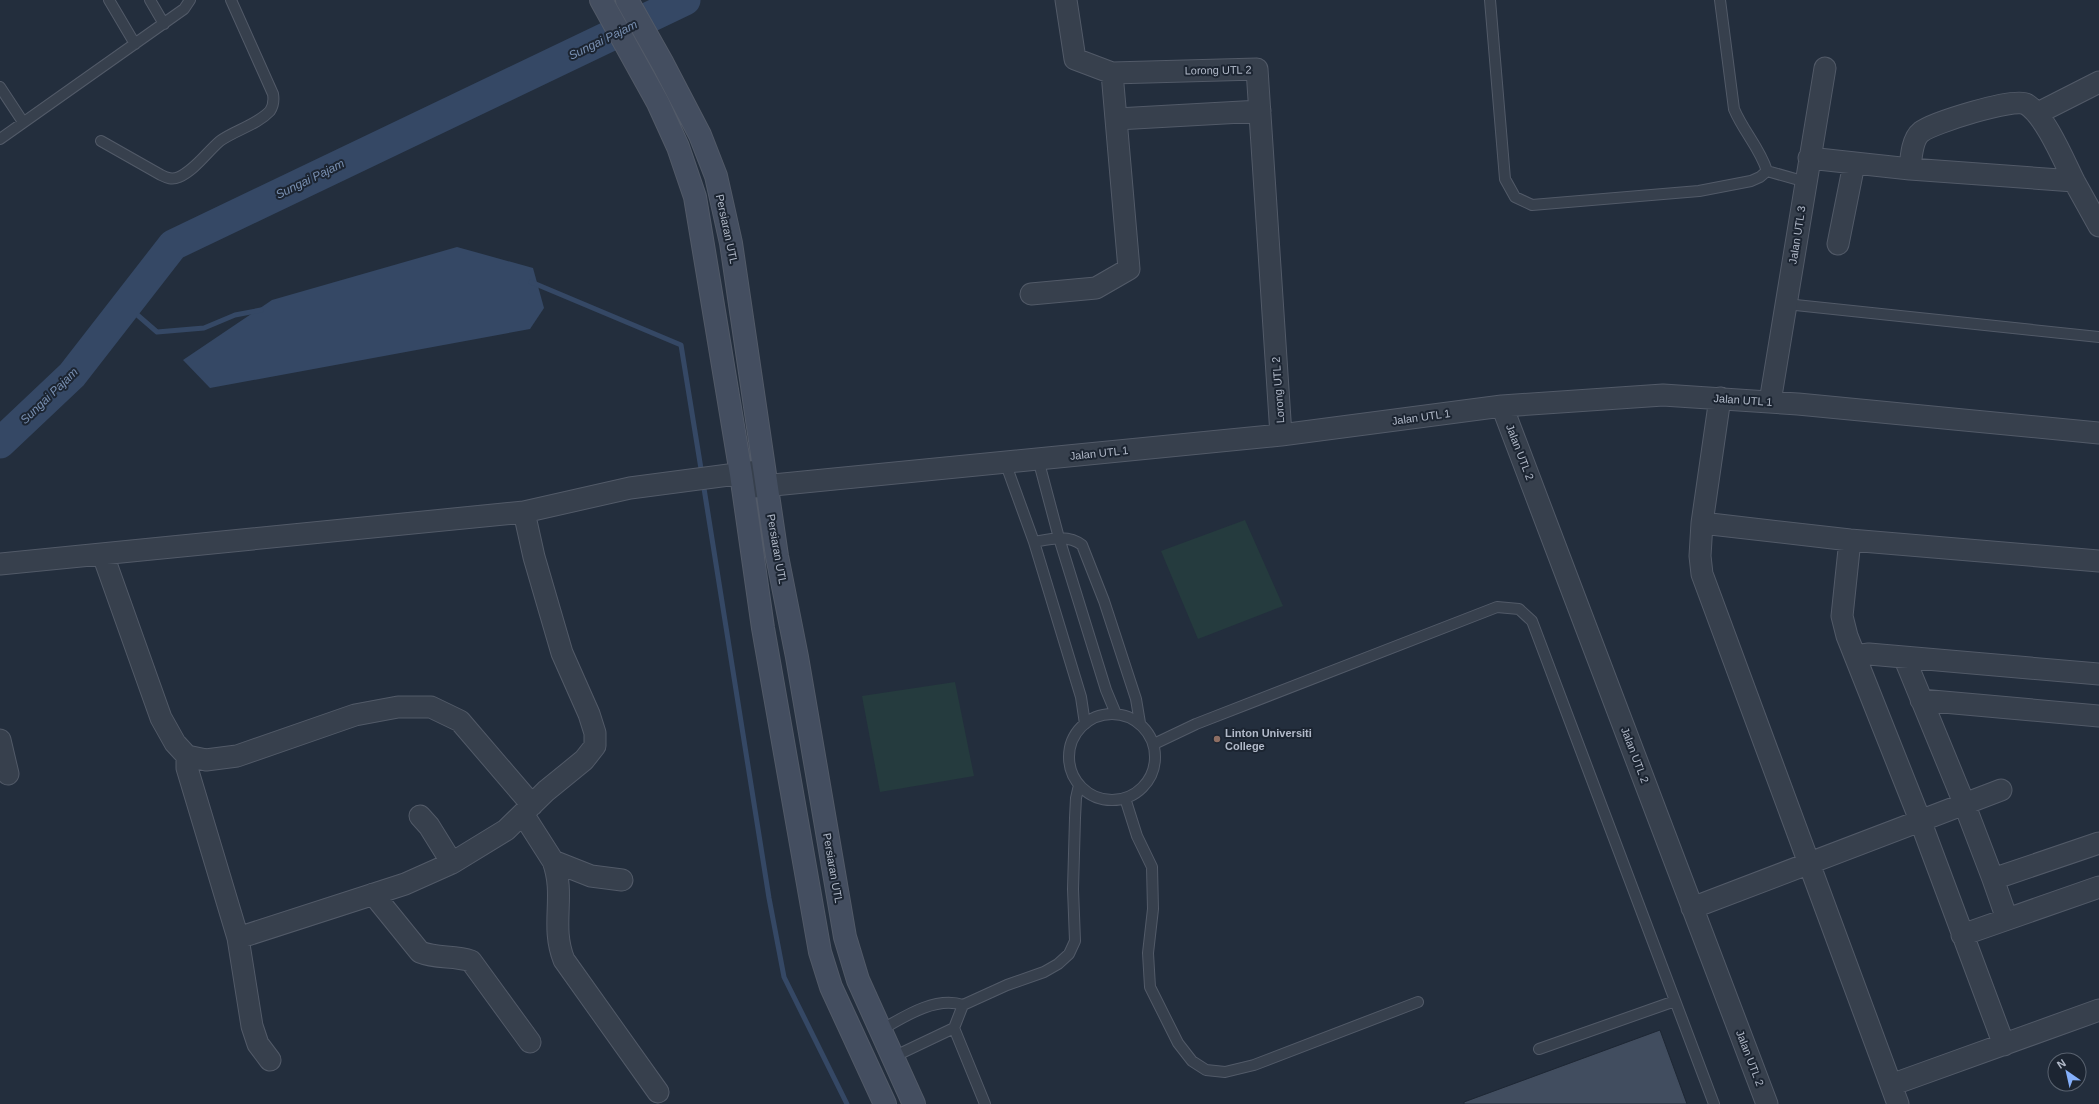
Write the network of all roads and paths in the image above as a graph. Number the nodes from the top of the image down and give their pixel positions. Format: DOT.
graph roads {
  1 [pos="109,0"];
  2 [pos="150,0"];
  3 [pos="190,0"];
  4 [pos="231,0"];
  5 [pos="601,0"];
  6 [pos="627,0"];
  7 [pos="1066,0"];
  8 [pos="1490,0"];
  9 [pos="1720,0"];
  10 [pos="164,24"];
  11 [pos="134,44"];
  12 [pos="1825,68"];
  13 [pos="1112,73"];
  14 [pos="2099,82"];
  15 [pos="0,87"];
  16 [pos="1260,111"];
  17 [pos="2038,113"];
  18 [pos="1117,119"];
  19 [pos="23,122"];
  20 [pos="0,139"];
  21 [pos="101,141"];
  22 [pos="1809,158"];
  23 [pos="1854,164"];
  24 [pos="1910,169"];
  25 [pos="1767,171"];
  26 [pos="2074,181"];
  27 [pos="1806,182"];
  28 [pos="2099,226"];
  29 [pos="1838,244"];
  30 [pos="1031,294"];
  31 [pos="1786,304"];
  32 [pos="2099,337"];
  33 [pos="1720,398"];
  34 [pos="1770,402"];
  35 [pos="1502,406"];
  36 [pos="2099,433"];
  37 [pos="1281,435"];
  38 [pos="1038,459"];
  39 [pos="1005,462"];
  40 [pos="765,478"];
  41 [pos="735,480"];
  42 [pos="524,512"];
  43 [pos="1702,523"];
  44 [pos="1059,538"];
  45 [pos="1850,540"];
  46 [pos="1034,542"];
  47 [pos="103,555"];
  48 [pos="2099,561"];
  49 [pos="0,564"];
  50 [pos="1855,656"];
  51 [pos="1904,657"];
  52 [pos="2099,674"];
  53 [pos="1921,700"];
  54 [pos="1116,714"];
  55 [pos="2099,716"];
  56 [pos="1085,724"];
  57 [pos="1140,724"];
  58 [pos="0,740"];
  59 [pos="1154,744"];
  60 [pos="187,756"];
  61 [pos="8,774"];
  62 [pos="1079,785"];
  63 [pos="2001,790"];
  64 [pos="1125,798"];
  65 [pos="1964,803"];
  66 [pos="527,810"];
  67 [pos="420,816"];
  68 [pos="1920,820"];
  69 [pos="2099,843"];
  70 [pos="553,861"];
  71 [pos="1809,862"];
  72 [pos="452,863"];
  73 [pos="1993,879"];
  74 [pos="622,880"];
  75 [pos="2099,886"];
  76 [pos="373,894"];
  77 [pos="1692,908"];
  78 [pos="2007,919"];
  79 [pos="1962,935"];
  80 [pos="238,938"];
  81 [pos="1676,1001"];
  82 [pos="1418,1002"];
  83 [pos="963,1005"];
  84 [pos="2099,1010"];
  85 [pos="954,1028"];
  86 [pos="881,1030"];
  87 [pos="530,1042"];
  88 [pos="2004,1045"];
  89 [pos="1539,1049"];
  90 [pos="893,1057"];
  91 [pos="270,1060"];
  92 [pos="658,1092"];
  93 [pos="1894,1095"];
  94 [pos="886,1104"];
  95 [pos="914,1104"];
  96 [pos="985,1104"];
  97 [pos="1714,1104"];
  98 [pos="1767,1104"];
  1 -- 11 [label="lane"];
  2 -- 10 [label="lane"];
  3 -- 10 [label="lane"];
  4 -- 21 [label="lane"];
  5 -- 41 [label="street"];
  6 -- 40 [label="street, Persiaran UTL"];
  7 -- 13 [label="street"];
  8 -- 25 [label="lane"];
  9 -- 25 [label="lane"];
  10 -- 11 [label="lane"];
  11 -- 19 [label="lane"];
  12 -- 22 [label="street, Jalan UTL 3"];
  13 -- 16 [label="street, Lorong UTL 2"];
  13 -- 18 [label="street"];
  14 -- 17 [label="street"];
  15 -- 19 [label="lane"];
  16 -- 18 [label="street"];
  16 -- 37 [label="street, Lorong UTL 2"];
  17 -- 24 [label="street"];
  17 -- 26 [label="street"];
  18 -- 30 [label="street"];
  19 -- 20 [label="lane"];
  22 -- 23 [label="street"];
  22 -- 27 [label="street, Jalan UTL 3"];
  23 -- 24 [label="street"];
  23 -- 29 [label="street"];
  24 -- 26 [label="street"];
  25 -- 27 [label="lane"];
  26 -- 28 [label="street"];
  27 -- 31 [label="street, Jalan UTL 3"];
  31 -- 32 [label="lane"];
  31 -- 34 [label="street, Jalan UTL 3"];
  33 -- 34 [label="street, Jalan UTL 1"];
  33 -- 35 [label="street, Jalan UTL 1"];
  33 -- 43 [label="street"];
  34 -- 36 [label="street, Jalan UTL 1"];
  35 -- 37 [label="street, Jalan UTL 1"];
  35 -- 77 [label="street, Jalan UTL 2"];
  37 -- 38 [label="street, Jalan UTL 1"];
  38 -- 39 [label="street, Jalan UTL 1"];
  38 -- 44 [label="lane"];
  39 -- 40 [label="street, Jalan UTL 1"];
  39 -- 46 [label="lane"];
  40 -- 41 [label="street, Jalan UTL 1"];
  40 -- 86 [label="street, Persiaran UTL"];
  41 -- 42 [label="street, Jalan UTL 1"];
  41 -- 94 [label="street"];
  42 -- 47 [label="street, Jalan UTL 1"];
  42 -- 66 [label="street"];
  43 -- 45 [label="street"];
  43 -- 71 [label="street"];
  44 -- 46 [label="lane"];
  44 -- 54 [label="lane"];
  44 -- 57 [label="lane"];
  45 -- 48 [label="street"];
  45 -- 50 [label="street"];
  46 -- 56 [label="lane"];
  47 -- 49 [label="street, Jalan UTL 1"];
  47 -- 60 [label="street"];
  50 -- 51 [label="street"];
  50 -- 68 [label="street"];
  51 -- 52 [label="street"];
  51 -- 53 [label="street"];
  53 -- 55 [label="street"];
  53 -- 65 [label="street"];
  54 -- 56 [label="lane"];
  54 -- 57 [label="lane"];
  56 -- 62 [label="lane"];
  57 -- 59 [label="lane"];
  58 -- 61 [label="street"];
  59 -- 64 [label="lane"];
  59 -- 81 [label="lane"];
  60 -- 66 [label="street"];
  60 -- 80 [label="street"];
  62 -- 64 [label="lane"];
  62 -- 83 [label="lane"];
  63 -- 65 [label="street"];
  64 -- 82 [label="lane"];
  65 -- 68 [label="street"];
  65 -- 73 [label="street"];
  66 -- 70 [label="street"];
  66 -- 72 [label="street"];
  67 -- 72 [label="street"];
  68 -- 71 [label="street"];
  68 -- 79 [label="street"];
  69 -- 73 [label="street"];
  70 -- 74 [label="street"];
  70 -- 92 [label="street"];
  71 -- 77 [label="street"];
  71 -- 93 [label="street"];
  72 -- 76 [label="street"];
  73 -- 78 [label="street"];
  75 -- 78 [label="street"];
  76 -- 80 [label="street"];
  76 -- 87 [label="street"];
  77 -- 98 [label="street, Jalan UTL 2"];
  78 -- 79 [label="street"];
  79 -- 88 [label="street"];
  80 -- 91 [label="street"];
  81 -- 89 [label="lane"];
  81 -- 97 [label="lane"];
  83 -- 85 [label="lane"];
  83 -- 86 [label="lane"];
  84 -- 88 [label="street"];
  85 -- 90 [label="lane"];
  85 -- 96 [label="lane"];
  86 -- 90 [label="street, Persiaran UTL"];
  88 -- 93 [label="street"];
  90 -- 95 [label="street, Persiaran UTL"];
}
